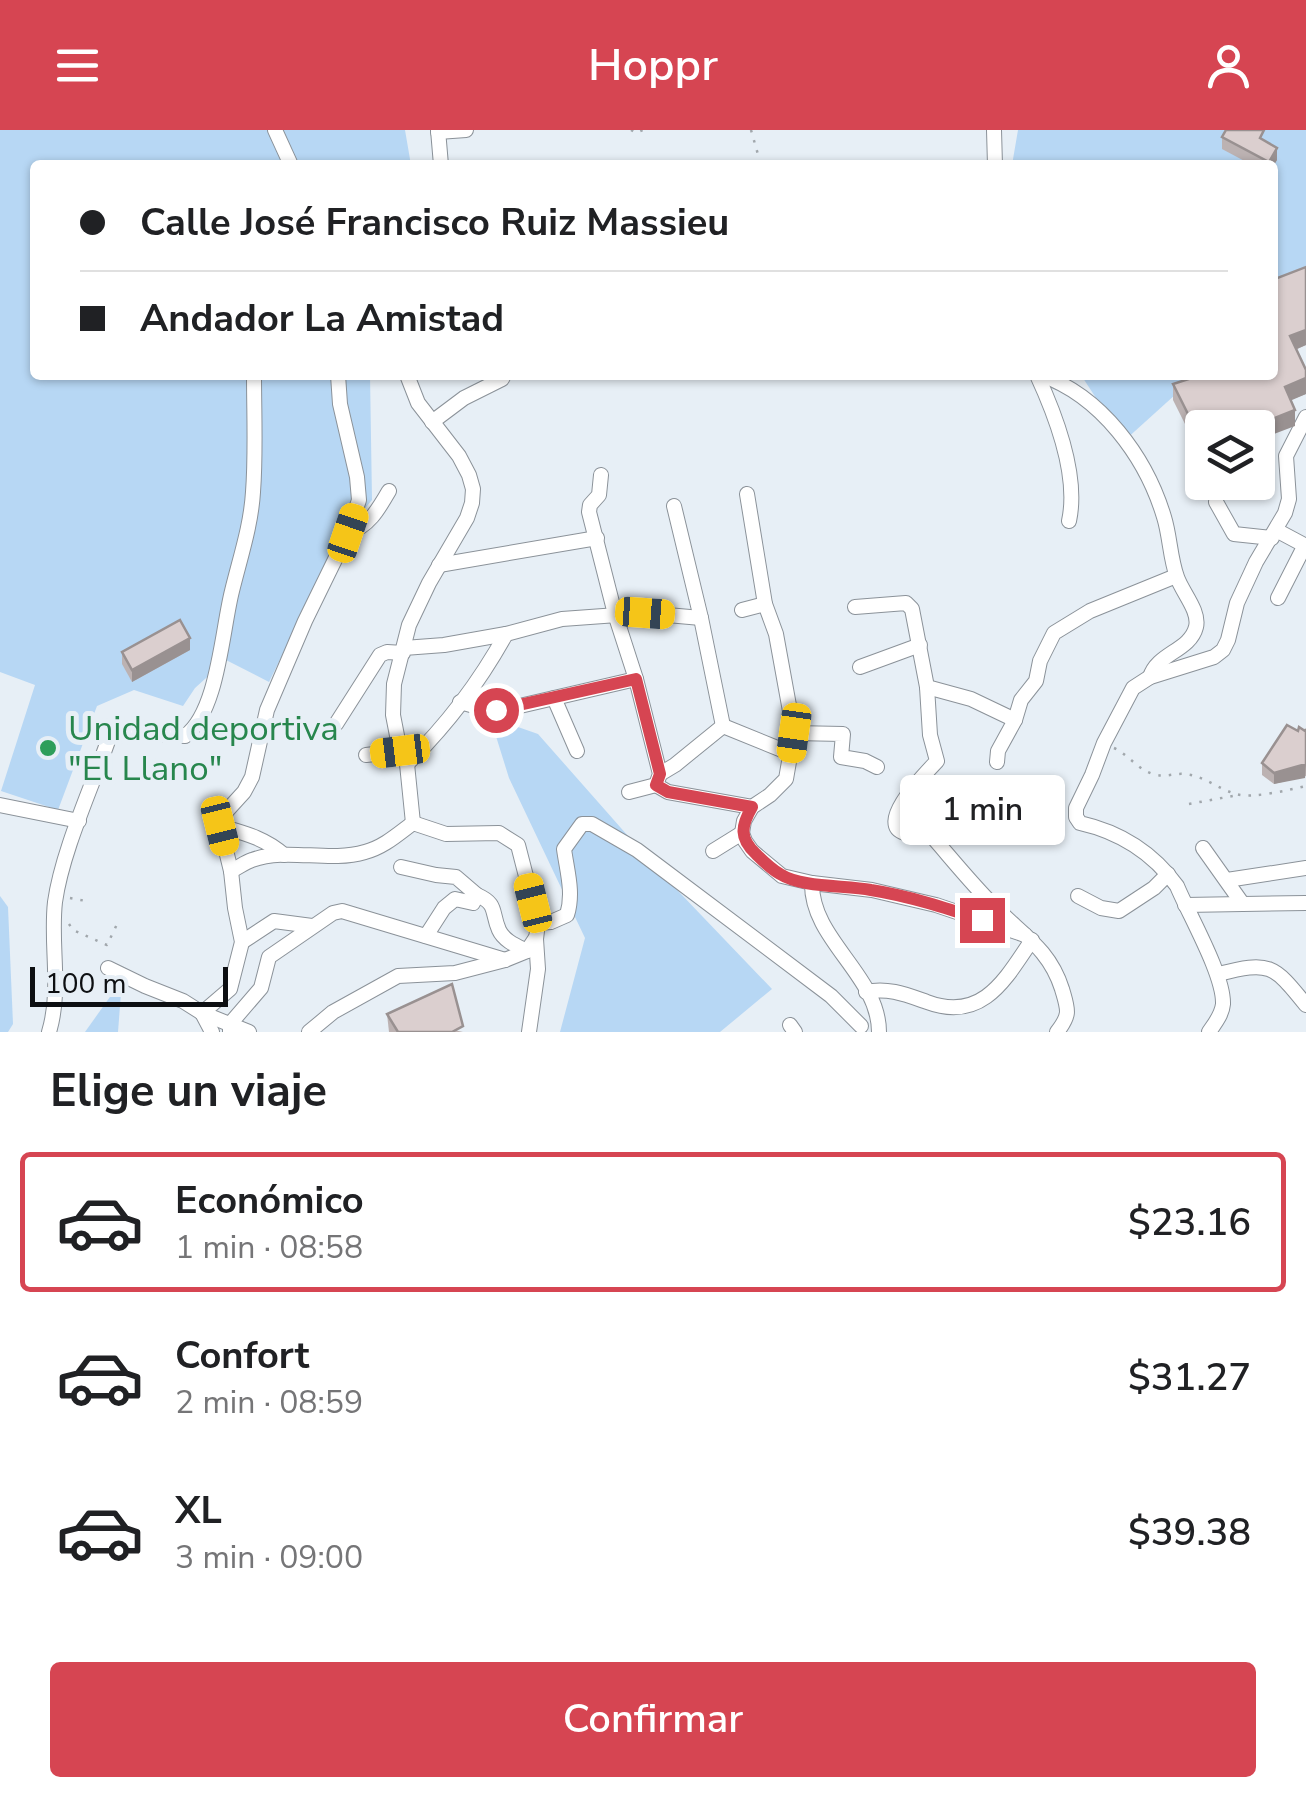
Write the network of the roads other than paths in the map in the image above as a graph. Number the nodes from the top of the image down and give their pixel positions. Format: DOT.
graph roads {
  1 [pos="275,130"];
  2 [pos="466,130"];
  3 [pos="994,130"];
  4 [pos="438,131"];
  5 [pos="290,160"];
  6 [pos="441,160"];
  7 [pos="995,160"];
  8 [pos="254,380"];
  9 [pos="338,380"];
  10 [pos="409,380"];
  11 [pos="500,380"];
  12 [pos="1041,380"];
  13 [pos="1056,380"];
  14 [pos="1306,416"];
  15 [pos="432,422"];
  16 [pos="602,474"];
  17 [pos="389,491"];
  18 [pos="747,494"];
  19 [pos="1216,502"];
  20 [pos="674,506"];
  21 [pos="1069,521"];
  22 [pos="348,533"];
  23 [pos="1274,534"];
  24 [pos="597,538"];
  25 [pos="1306,546"];
  26 [pos="439,565"];
  27 [pos="1176,576"];
  28 [pos="1278,598"];
  29 [pos="765,604"];
  30 [pos="855,607"];
  31 [pos="742,610"];
  32 [pos="615,614"];
  33 [pos="701,618"];
  34 [pos="506,634"];
  35 [pos="920,645"];
  36 [pos="403,651"];
  37 [pos="860,667"];
  38 [pos="1150,677"];
  39 [pos="636,679"];
  40 [pos="927,687"];
  41 [pos="554,698"];
  42 [pos="460,702"];
  43 [pos="1015,720"];
  44 [pos="336,724"];
  45 [pos="723,726"];
  46 [pos="794,733"];
  47 [pos="577,751"];
  48 [pos="792,754"];
  49 [pos="366,755"];
  50 [pos="404,758"];
  51 [pos="997,762"];
  52 [pos="877,767"];
  53 [pos="658,780"];
  54 [pos="629,792"];
  55 [pos="0,805"];
  56 [pos="752,807"];
  57 [pos="79,821"];
  58 [pos="413,823"];
  59 [pos="220,826"];
  60 [pos="742,833"];
  61 [pos="1203,848"];
  62 [pos="713,851"];
  63 [pos="284,855"];
  64 [pos="402,866"];
  65 [pos="1306,868"];
  66 [pos="231,871"];
  67 [pos="1168,874"];
  68 [pos="1227,880"];
  69 [pos="812,884"];
  70 [pos="1078,896"];
  71 [pos="476,898"];
  72 [pos="1242,903"];
  73 [pos="1306,903"];
  74 [pos="1185,905"];
  75 [pos="312,926"];
  76 [pos="426,936"];
  77 [pos="534,938"];
  78 [pos="1029,938"];
  79 [pos="242,942"];
  80 [pos="505,960"];
  81 [pos="108,968"];
  82 [pos="456,974"];
  83 [pos="1218,974"];
  84 [pos="448,994"];
  85 [pos="869,998"];
  86 [pos="1306,1005"];
  87 [pos="202,1013"];
  88 [pos="230,1028"];
  89 [pos="858,1029"];
  90 [pos="49,1032"];
  91 [pos="212,1032"];
  92 [pos="248,1032"];
  93 [pos="309,1032"];
  94 [pos="529,1032"];
  95 [pos="879,1032"];
  96 [pos="1057,1032"];
  97 [pos="1209,1032"];
  1 -- 5 [label="street"];
  2 -- 4 [label="street"];
  3 -- 7 [label="street"];
  4 -- 6 [label="street"];
  8 -- 57 [label="street"];
  9 -- 22 [label="street"];
  10 -- 15 [label="street"];
  11 -- 15 [label="street"];
  12 -- 21 [label="street"];
  13 -- 27 [label="street"];
  14 -- 23 [label="street"];
  15 -- 26 [label="street"];
  16 -- 24 [label="street"];
  17 -- 22 [label="street"];
  18 -- 29 [label="street"];
  19 -- 23 [label="street"];
  20 -- 33 [label="street"];
  22 -- 59 [label="street"];
  23 -- 25 [label="street"];
  23 -- 38 [label="street"];
  24 -- 26 [label="street"];
  24 -- 32 [label="street"];
  25 -- 28 [label="street"];
  26 -- 36 [label="street"];
  27 -- 38 [label="street"];
  27 -- 43 [label="street"];
  29 -- 31 [label="street"];
  29 -- 46 [label="street"];
  30 -- 35 [label="street"];
  32 -- 33 [label="street"];
  32 -- 34 [label="street"];
  32 -- 39 [label="street"];
  33 -- 45 [label="street"];
  34 -- 36 [label="street"];
  34 -- 42 [label="street"];
  35 -- 37 [label="street"];
  35 -- 40 [label="street"];
  36 -- 44 [label="street"];
  36 -- 50 [label="street"];
  38 -- 67 [label="street"];
  39 -- 41 [label="street"];
  39 -- 53 [label="street"];
  40 -- 43 [label="street"];
  40 -- 78 [label="street"];
  41 -- 42 [label="street"];
  41 -- 47 [label="street"];
  42 -- 50 [label="street"];
  43 -- 51 [label="street"];
  45 -- 48 [label="street"];
  45 -- 53 [label="street"];
  46 -- 48 [label="street"];
  46 -- 52 [label="street"];
  48 -- 56 [label="street"];
  49 -- 50 [label="street"];
  50 -- 58 [label="street"];
  53 -- 54 [label="street"];
  53 -- 56 [label="street"];
  55 -- 57 [label="street"];
  56 -- 60 [label="street"];
  57 -- 90 [label="street"];
  58 -- 63 [label="street"];
  58 -- 77 [label="street"];
  59 -- 63 [label="street"];
  59 -- 66 [label="street"];
  60 -- 62 [label="street"];
  60 -- 69 [label="street"];
  61 -- 68 [label="street"];
  63 -- 66 [label="street"];
  64 -- 71 [label="street"];
  65 -- 68 [label="street"];
  66 -- 79 [label="street"];
  67 -- 70 [label="street"];
  67 -- 74 [label="street"];
  68 -- 72 [label="street"];
  69 -- 78 [label="street"];
  69 -- 85 [label="street"];
  71 -- 76 [label="street"];
  71 -- 77 [label="street"];
  72 -- 73 [label="street"];
  72 -- 74 [label="street"];
  74 -- 83 [label="street"];
  75 -- 76 [label="street"];
  75 -- 79 [label="street"];
  75 -- 88 [label="street"];
  76 -- 80 [label="street"];
  77 -- 80 [label="street"];
  77 -- 89 [label="street"];
  77 -- 94 [label="street"];
  78 -- 85 [label="street"];
  78 -- 96 [label="street"];
  79 -- 87 [label="street"];
  80 -- 82 [label="street"];
  81 -- 87 [label="street"];
  82 -- 84 [label="street"];
  82 -- 93 [label="street"];
  83 -- 86 [label="street"];
  83 -- 97 [label="street"];
  85 -- 89 [label="street"];
  85 -- 95 [label="street"];
  87 -- 88 [label="street"];
  87 -- 91 [label="street"];
  88 -- 92 [label="street"];
}
